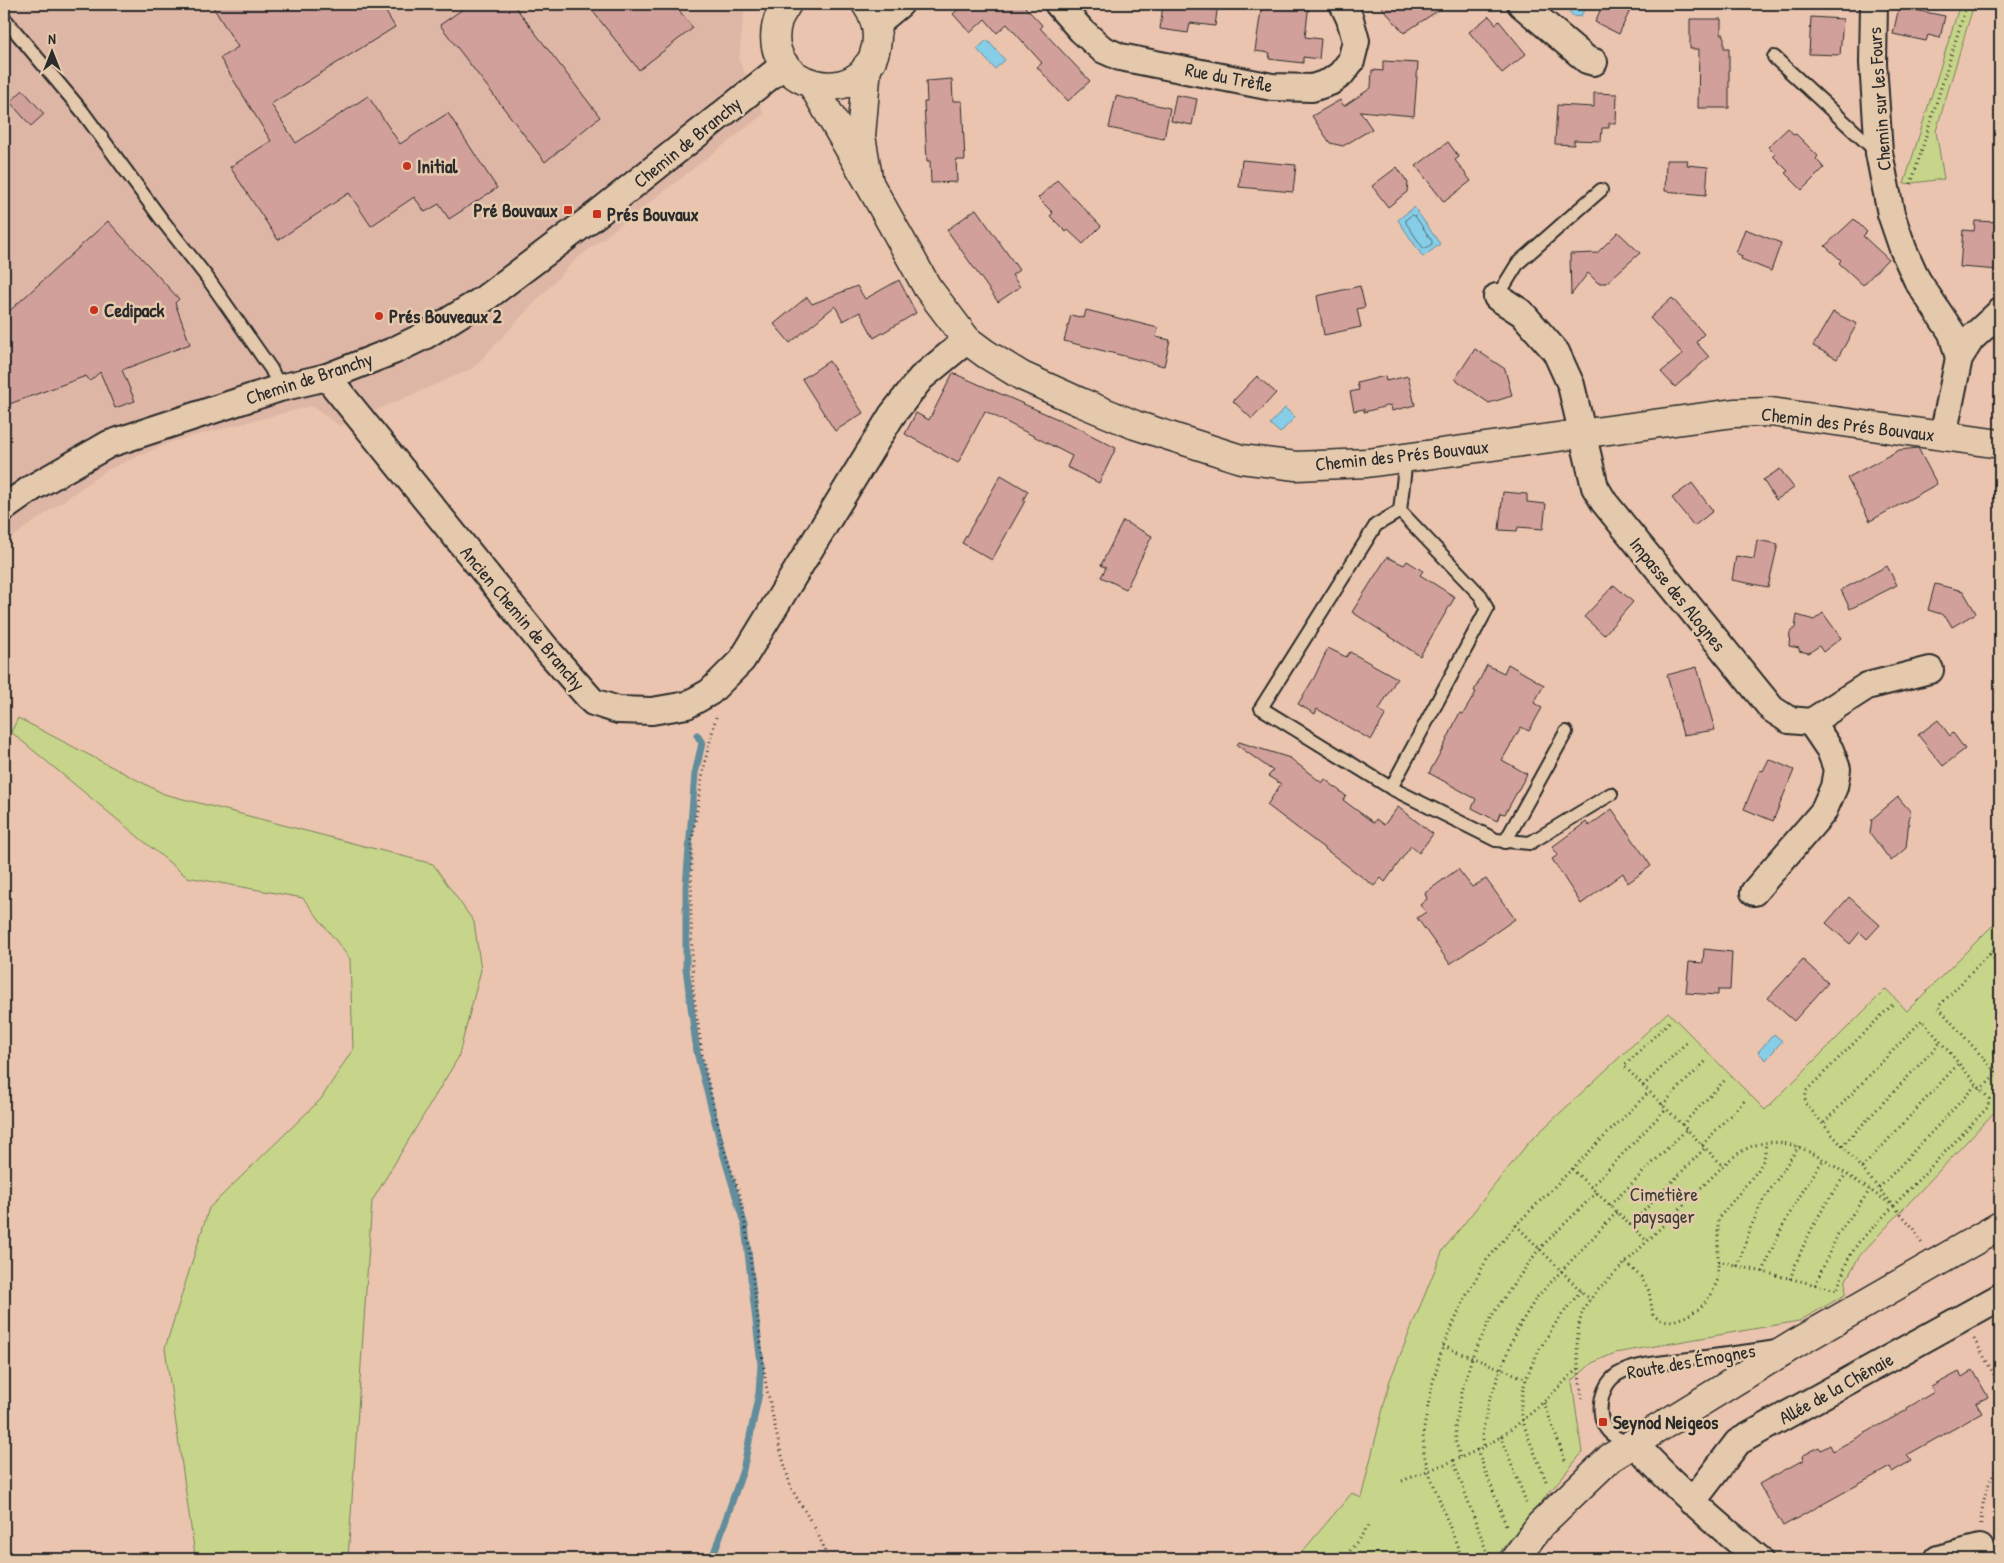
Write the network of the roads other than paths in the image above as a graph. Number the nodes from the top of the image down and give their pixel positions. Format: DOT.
graph roads {
  1 [pos="900,4"];
  2 [pos="1058,4"];
  3 [pos="1343,4"];
  4 [pos="1521,4"];
  5 [pos="1874,4"];
  6 [pos="780,9"];
  7 [pos="871,14"];
  8 [pos="4,18"];
  9 [pos="1774,57"];
  10 [pos="1594,62"];
  11 [pos="784,64"];
  12 [pos="866,66"];
  13 [pos="812,84"];
  14 [pos="1879,153"];
  15 [pos="869,183"];
  16 [pos="1601,190"];
  17 [pos="1497,298"];
  18 [pos="2000,312"];
  19 [pos="968,340"];
  20 [pos="1959,358"];
  21 [pos="327,377"];
  22 [pos="280,388"];
  23 [pos="1582,434"];
  24 [pos="1943,436"];
  25 [pos="2000,444"];
  26 [pos="1406,458"];
  27 [pos="4,508"];
  28 [pos="1400,511"];
  29 [pos="1930,670"];
  30 [pos="1811,722"];
  31 [pos="1566,732"];
  32 [pos="1391,788"];
  33 [pos="1611,794"];
  34 [pos="1504,842"];
  35 [pos="1754,892"];
  36 [pos="2000,1226"];
  37 [pos="2000,1297"];
  38 [pos="1796,1344"];
  39 [pos="1632,1442"];
  40 [pos="1692,1502"];
  41 [pos="1982,1554"];
  42 [pos="1515,1559"];
  43 [pos="1759,1559"];
  44 [pos="1938,1559"];
  1 -- 7 [label="street"];
  2 -- 3 [label="street, Rue du Trèfle"];
  4 -- 10 [label="street"];
  5 -- 14 [label="street, Chemin sur les Fours"];
  6 -- 11 [label="street"];
  7 -- 12 [label="street"];
  8 -- 22 [label="lane"];
  9 -- 14 [label="lane"];
  11 -- 13 [label="street"];
  11 -- 21 [label="street, Chemin de Branchy"];
  12 -- 13 [label="street"];
  12 -- 15 [label="street"];
  13 -- 15 [label="street"];
  14 -- 20 [label="street, Chemin sur les Fours"];
  15 -- 19 [label="street, Chemin des Prés Bouvaux"];
  16 -- 17 [label="lane"];
  17 -- 23 [label="street, Impasse des Alognes"];
  18 -- 20 [label="street"];
  19 -- 21 [label="street, Ancien Chemin de Branchy"];
  19 -- 26 [label="street, Chemin des Prés Bouvaux"];
  20 -- 24 [label="street"];
  21 -- 22 [label="street, Chemin de Branchy"];
  22 -- 27 [label="street, Chemin de Branchy"];
  23 -- 24 [label="street, Chemin des Prés Bouvaux"];
  23 -- 26 [label="street, Chemin des Prés Bouvaux"];
  23 -- 30 [label="street, Impasse des Alognes"];
  24 -- 25 [label="street, Chemin des Prés Bouvaux"];
  26 -- 28 [label="lane"];
  28 -- 32 [label="lane"];
  28 -- 32 [label="lane"];
  29 -- 30 [label="street"];
  30 -- 35 [label="street"];
  31 -- 34 [label="lane"];
  32 -- 34 [label="lane"];
  33 -- 34 [label="lane"];
  36 -- 38 [label="street, Route des Émognes"];
  37 -- 40 [label="street, Allée de la Chênaie"];
  38 -- 39 [label="street, Route des Émognes"];
  38 -- 39 [label="lane, Route des Émognes"];
  39 -- 40 [label="street"];
  39 -- 42 [label="street, Route des Émognes"];
  40 -- 43 [label="street"];
  41 -- 44 [label="street"];
}
